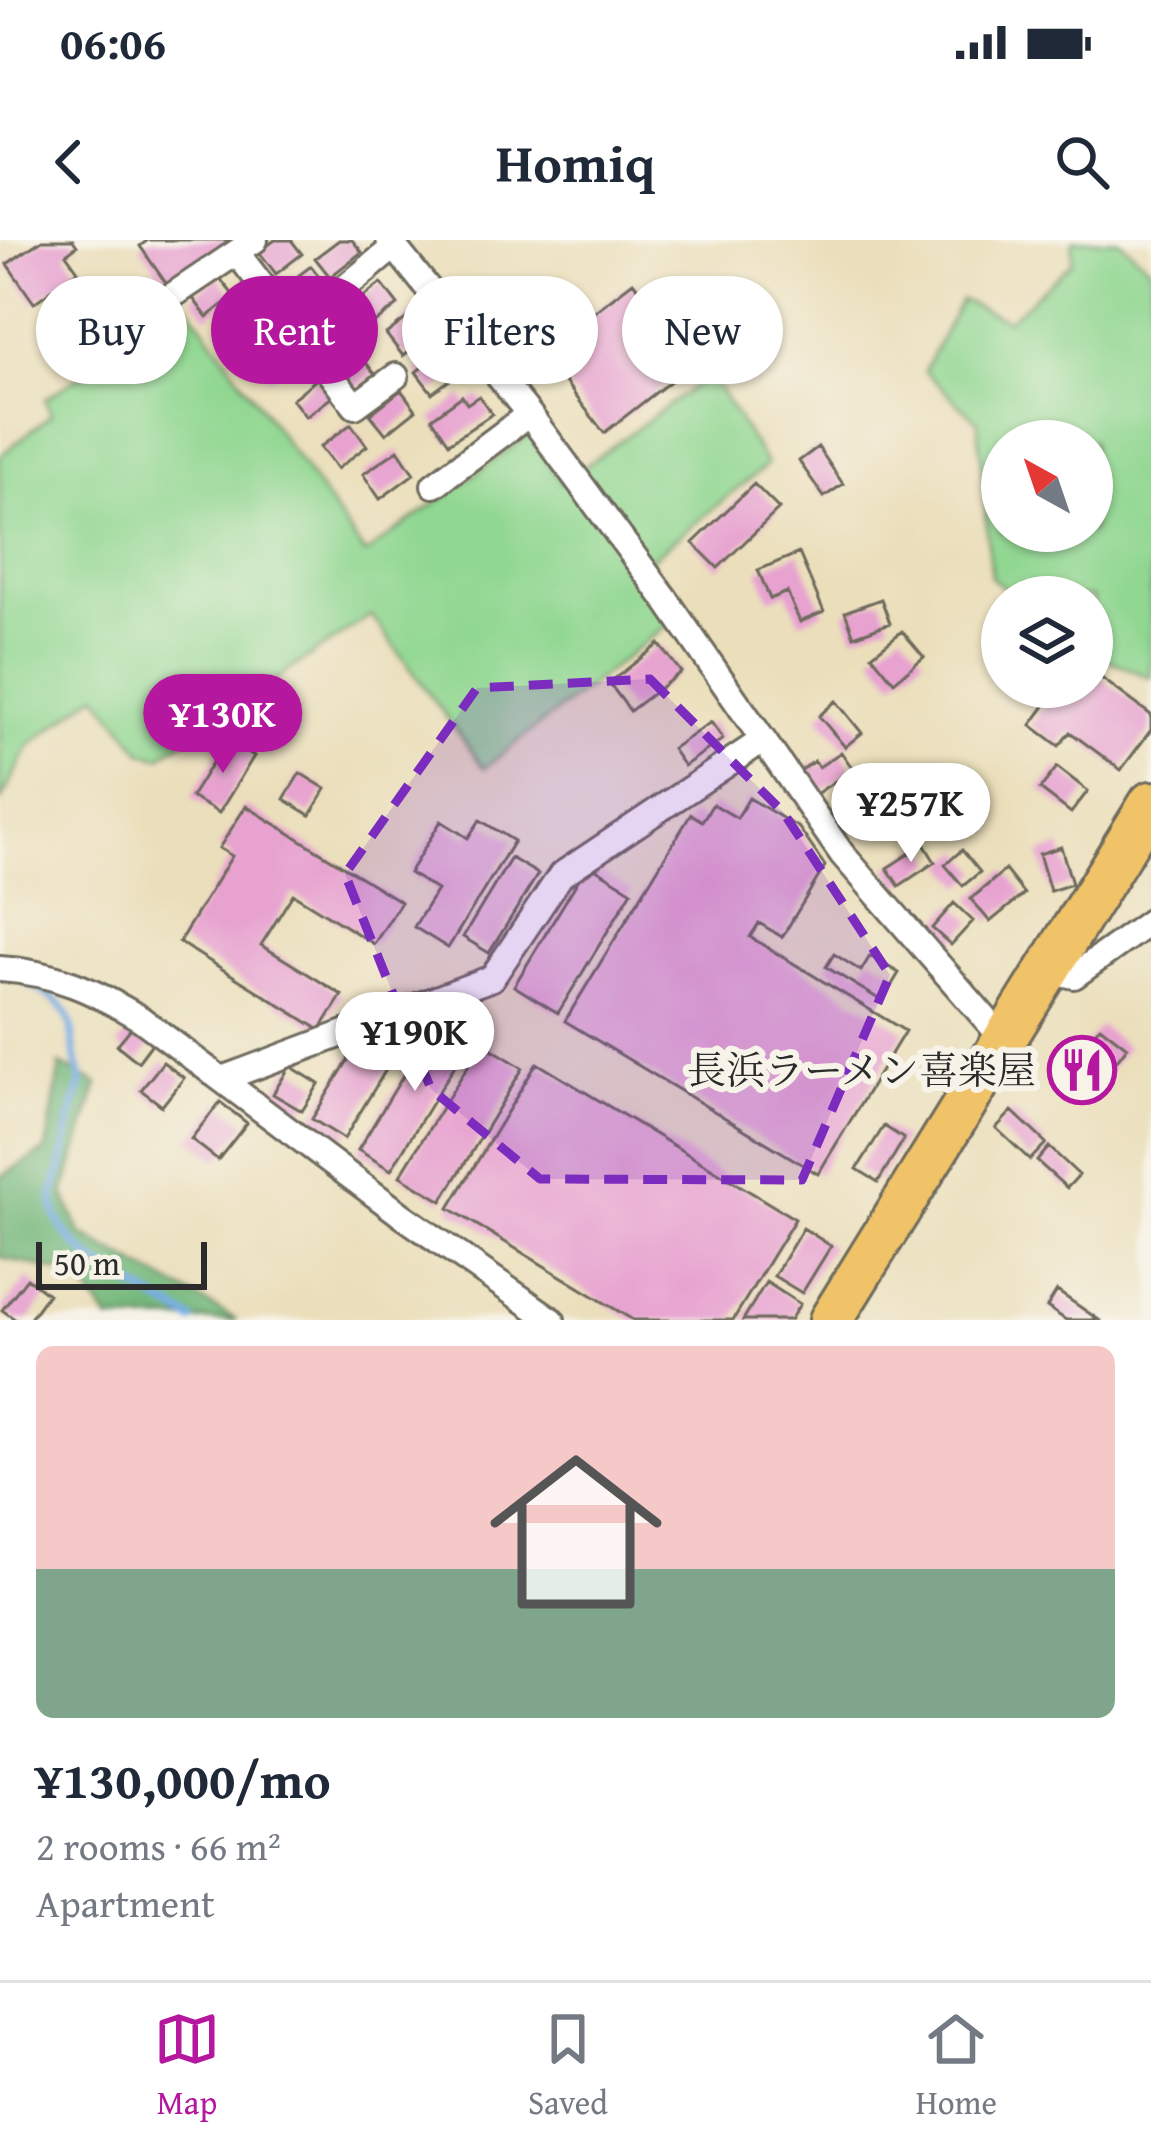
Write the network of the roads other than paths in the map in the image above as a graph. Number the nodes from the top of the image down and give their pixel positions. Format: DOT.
graph roads {
  1 [pos="391,244"];
  2 [pos="246,246"];
  3 [pos="263,276"];
  4 [pos="355,276"];
  5 [pos="187,286"];
  6 [pos="396,376"];
  7 [pos="337,384"];
  8 [pos="529,414"];
  9 [pos="434,485"];
  10 [pos="763,740"];
  11 [pos="1151,803"];
  12 [pos="1151,921"];
  13 [pos="13,970"];
  14 [pos="1048,970"];
  15 [pos="1005,1041"];
  16 [pos="222,1079"];
  17 [pos="552,1320"];
  18 [pos="831,1320"];
  1 -- 4 [label="street"];
  1 -- 8 [label="street"];
  2 -- 3 [label="street"];
  2 -- 5 [label="street"];
  6 -- 7 [label="street"];
  8 -- 9 [label="street"];
  8 -- 10 [label="street"];
  10 -- 15 [label="street"];
  10 -- 16 [label="street"];
  11 -- 14 [label="highway"];
  12 -- 14 [label="street"];
  13 -- 16 [label="street"];
  14 -- 15 [label="highway"];
  15 -- 18 [label="highway"];
  16 -- 17 [label="street"];
}
